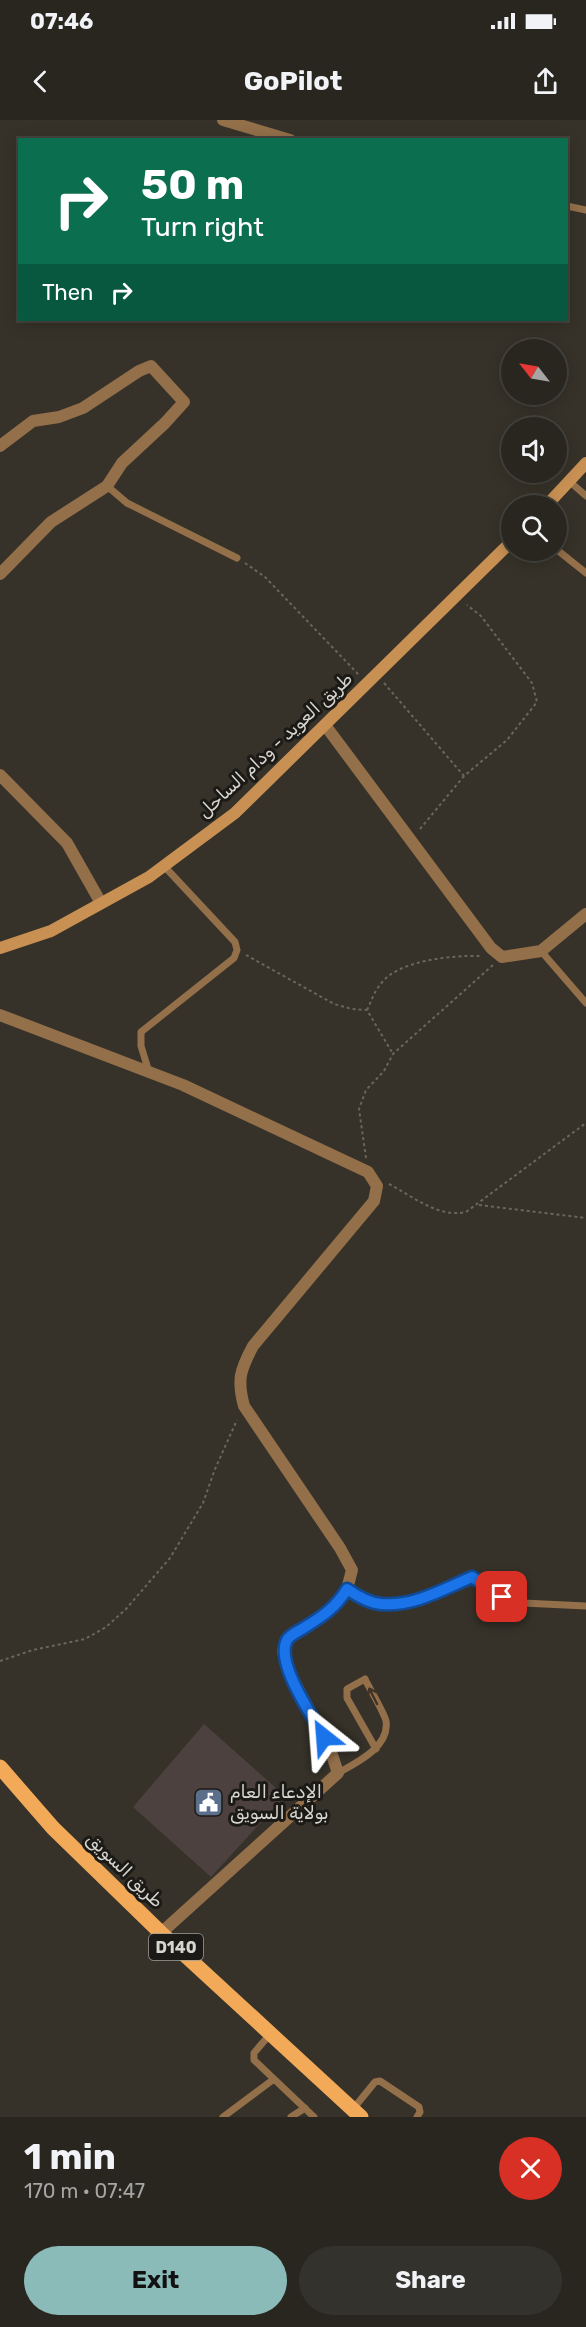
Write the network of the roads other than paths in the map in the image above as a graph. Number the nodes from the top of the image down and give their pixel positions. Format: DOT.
graph roads {
  1 [pos="223,120"];
  2 [pos="250,124"];
  3 [pos="285,138"];
  4 [pos="568,206"];
  5 [pos="586,210"];
  6 [pos="0,446"];
  7 [pos="586,464"];
  8 [pos="569,481"];
  9 [pos="107,486"];
  10 [pos="556,495"];
  11 [pos="586,496"];
  12 [pos="501,552"];
  13 [pos="237,558"];
  14 [pos="567,558"];
  15 [pos="586,573"];
  16 [pos="0,574"];
  17 [pos="325,725"];
  18 [pos="0,775"];
  19 [pos="164,866"];
  20 [pos="101,903"];
  21 [pos="586,914"];
  22 [pos="0,948"];
  23 [pos="541,951"];
  24 [pos="586,1003"];
  25 [pos="0,1015"];
  26 [pos="149,1072"];
  27 [pos="347,1589"];
  28 [pos="586,1606"];
  29 [pos="376,1749"];
  30 [pos="0,1767"];
  31 [pos="338,1773"];
  32 [pos="161,1933"];
  33 [pos="271,2034"];
  34 [pos="274,2079"];
  35 [pos="304,2108"];
  36 [pos="357,2113"];
  37 [pos="223,2117"];
  38 [pos="291,2117"];
  39 [pos="314,2117"];
  40 [pos="417,2117"];
  1 -- 2 [label="street"];
  2 -- 3 [label="street"];
  4 -- 5 [label="lane"];
  6 -- 9 [label="street"];
  7 -- 8 [label="main road"];
  8 -- 10 [label="main road"];
  8 -- 11 [label="lane"];
  9 -- 13 [label="lane"];
  9 -- 16 [label="street"];
  12 -- 17 [label="main road, طريق العويد - ودام الساحل"];
  14 -- 15 [label="lane"];
  17 -- 19 [label="main road, طريق العويد - ودام الساحل"];
  17 -- 23 [label="street"];
  18 -- 20 [label="street"];
  19 -- 20 [label="main road, طريق العويد - ودام الساحل"];
  19 -- 26 [label="lane"];
  20 -- 22 [label="main road, طريق العويد - ودام الساحل"];
  21 -- 23 [label="street"];
  23 -- 24 [label="lane"];
  25 -- 26 [label="street"];
  26 -- 27 [label="street"];
  27 -- 28 [label="lane"];
  27 -- 31 [label="street"];
  29 -- 29 [label="lane, one-way"];
  29 -- 31 [label="lane"];
  30 -- 32 [label="main road, طريق السويق / D140"];
  31 -- 32 [label="street"];
  32 -- 33 [label="main road, طريق السويق / D140"];
  33 -- 34 [label="lane"];
  33 -- 36 [label="main road, طريق السويق / D140"];
  34 -- 35 [label="lane"];
  34 -- 37 [label="lane"];
  35 -- 38 [label="lane"];
  35 -- 39 [label="lane"];
  36 -- 40 [label="lane"];
}
